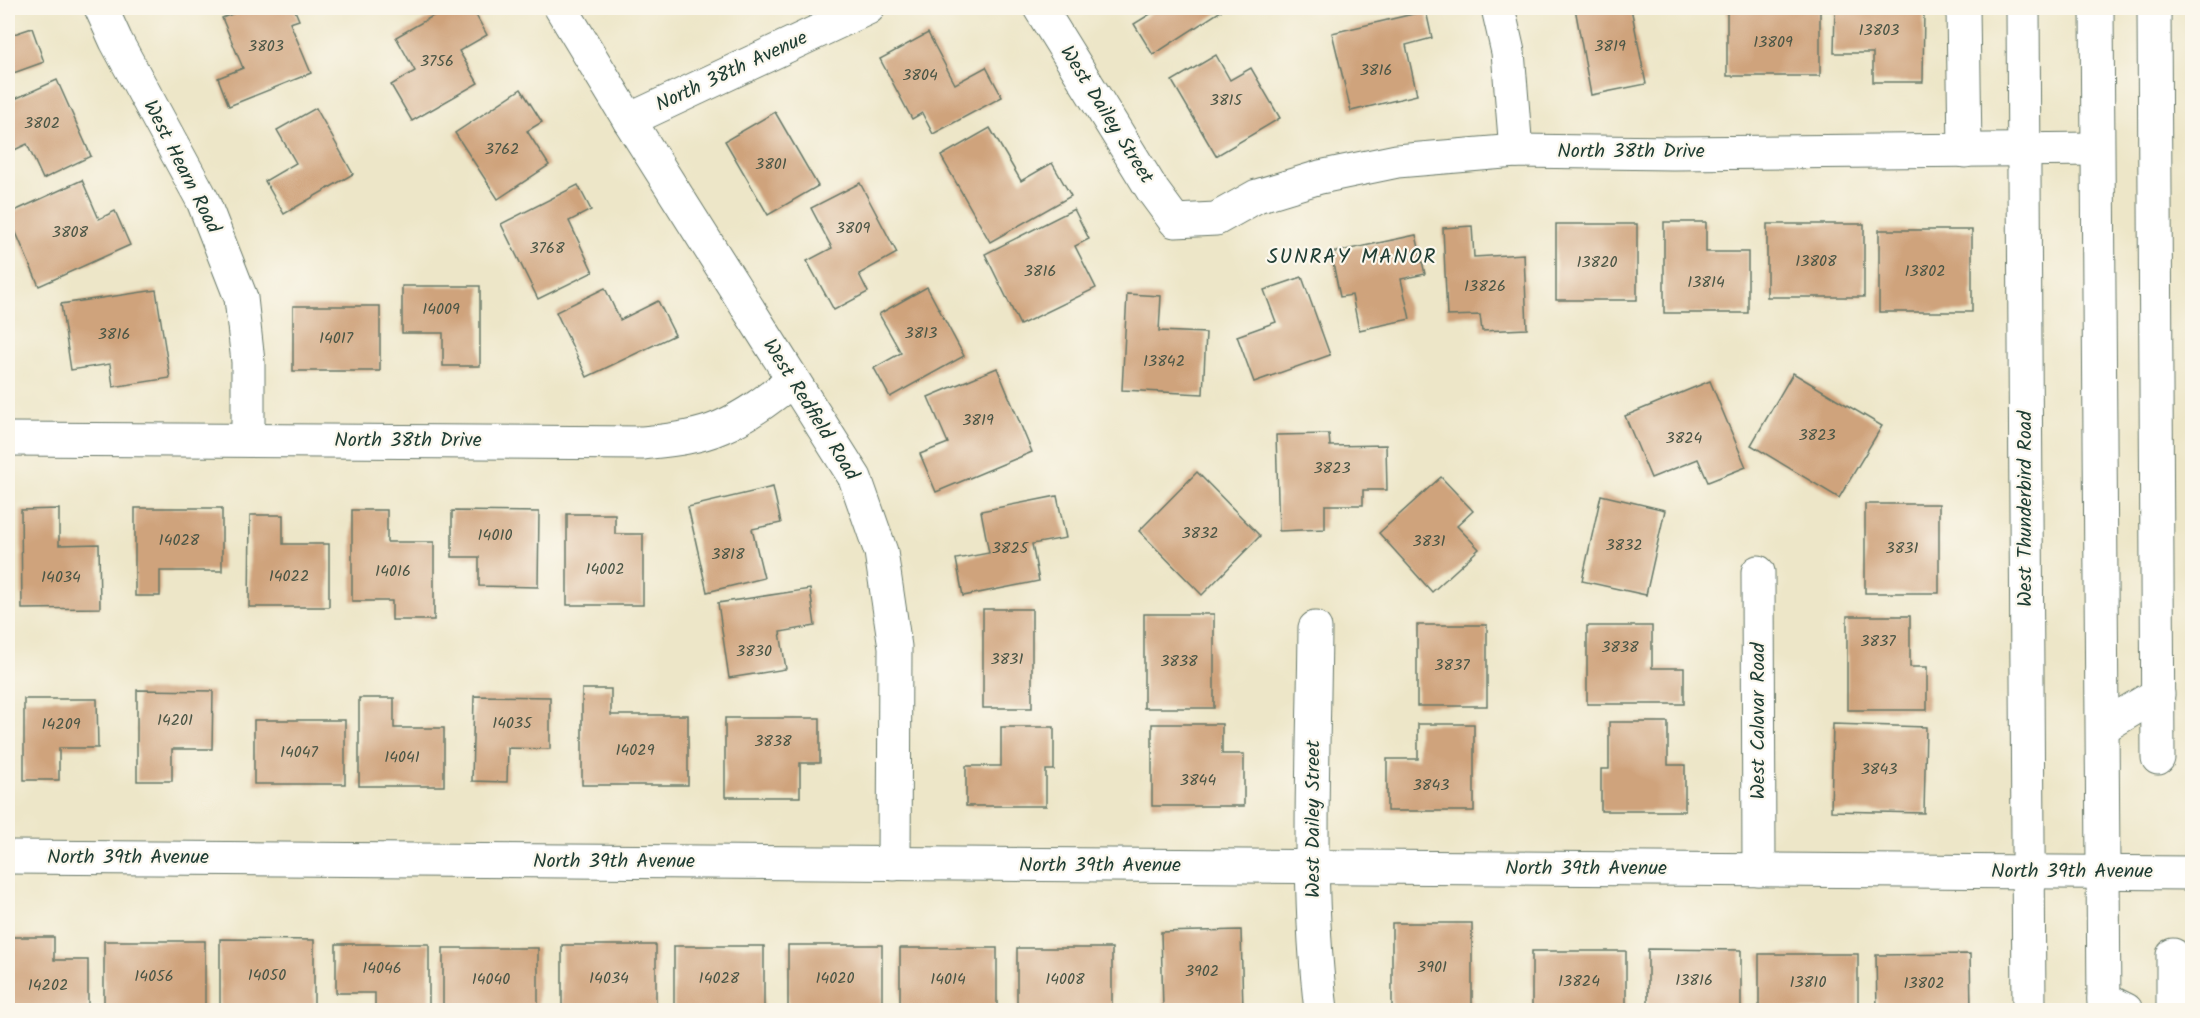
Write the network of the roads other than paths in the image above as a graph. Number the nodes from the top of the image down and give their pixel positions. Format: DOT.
graph roads {
  1 [pos="102,8"];
  2 [pos="561,8"];
  3 [pos="868,8"];
  4 [pos="1040,8"];
  5 [pos="1498,8"];
  6 [pos="1963,8"];
  7 [pos="2023,8"];
  8 [pos="2097,8"];
  9 [pos="2154,8"];
  10 [pos="629,120"];
  11 [pos="2097,149"];
  12 [pos="2024,150"];
  13 [pos="1516,151"];
  14 [pos="1965,152"];
  15 [pos="1175,221"];
  16 [pos="792,381"];
  17 [pos="8,439"];
  18 [pos="248,440"];
  19 [pos="1758,573"];
  20 [pos="1315,628"];
  21 [pos="2158,694"];
  22 [pos="2103,727"];
  23 [pos="2158,758"];
  24 [pos="8,857"];
  25 [pos="894,864"];
  26 [pos="1313,867"];
  27 [pos="1759,870"];
  28 [pos="2029,872"];
  29 [pos="2104,872"];
  30 [pos="2193,873"];
  31 [pos="2173,955"];
  32 [pos="2111,1007"];
  33 [pos="1322,1011"];
  34 [pos="2029,1011"];
  35 [pos="2173,1011"];
  1 -- 18 [label="street, West Hearn Road"];
  2 -- 10 [label="street, West Redfield Road"];
  3 -- 10 [label="street, North 38th Avenue"];
  4 -- 15 [label="street, West Dailey Street"];
  5 -- 13 [label="street"];
  6 -- 14 [label="street"];
  7 -- 12 [label="street, West Thunderbird Road"];
  8 -- 11 [label="street"];
  9 -- 21 [label="street"];
  10 -- 16 [label="street, West Redfield Road"];
  11 -- 12 [label="street, North 38th Drive"];
  11 -- 22 [label="street"];
  12 -- 14 [label="street, North 38th Drive"];
  12 -- 28 [label="street, West Thunderbird Road"];
  13 -- 14 [label="street, North 38th Drive"];
  13 -- 15 [label="street, North 38th Drive"];
  16 -- 18 [label="street, North 38th Drive"];
  16 -- 25 [label="street, West Redfield Road"];
  17 -- 18 [label="street, North 38th Drive"];
  19 -- 27 [label="street, West Calavar Road"];
  20 -- 26 [label="street, West Dailey Street"];
  21 -- 22 [label="street"];
  21 -- 23 [label="street"];
  22 -- 29 [label="street"];
  24 -- 25 [label="street, North 39th Avenue"];
  25 -- 26 [label="street, North 39th Avenue"];
  26 -- 27 [label="street, North 39th Avenue"];
  26 -- 33 [label="street, West Dailey Street"];
  27 -- 28 [label="street, North 39th Avenue"];
  28 -- 29 [label="street, North 39th Avenue"];
  28 -- 34 [label="street, West Thunderbird Road"];
  29 -- 30 [label="street, North 39th Avenue"];
  29 -- 32 [label="street"];
  31 -- 35 [label="street"];
}
